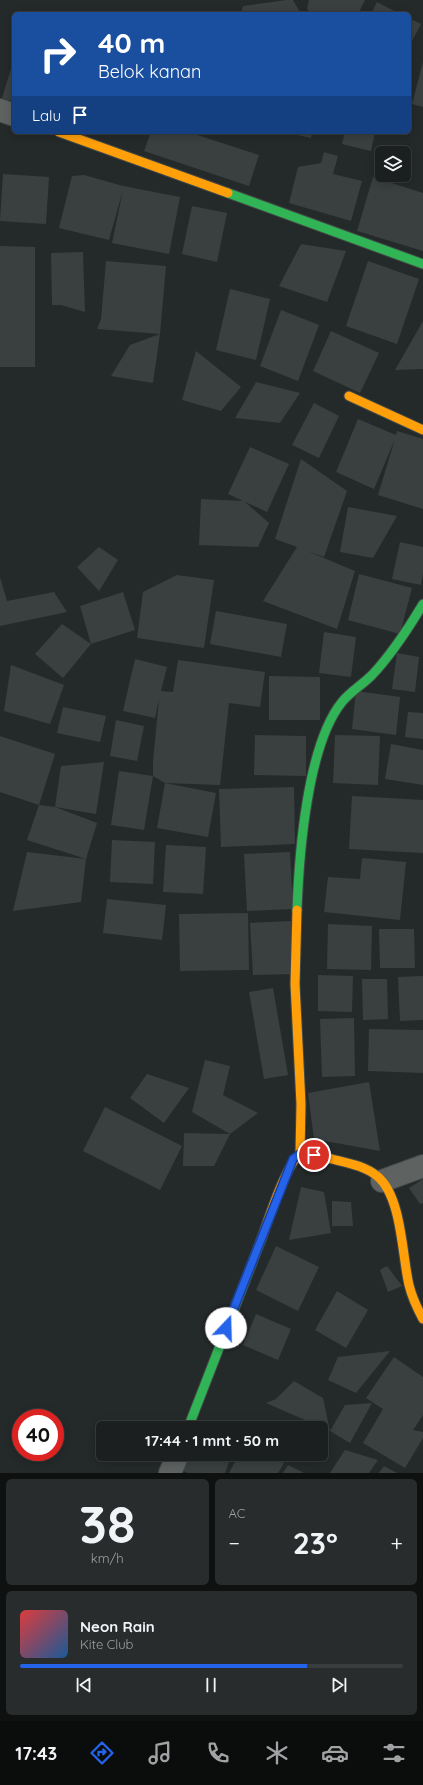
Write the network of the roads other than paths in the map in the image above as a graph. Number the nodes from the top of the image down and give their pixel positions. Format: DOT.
graph roads {
  1 [pos="0,110"];
  2 [pos="12,114"];
  3 [pos="65,134"];
  4 [pos="423,264"];
  5 [pos="348,396"];
  6 [pos="423,430"];
  7 [pos="423,604"];
  8 [pos="300,1154"];
  9 [pos="423,1166"];
  10 [pos="382,1181"];
  11 [pos="423,1318"];
  12 [pos="191,1421"];
  13 [pos="175,1461"];
  14 [pos="170,1473"];
  1 -- 2 [label="street"];
  3 -- 4 [label="street"];
  5 -- 6 [label="street"];
  7 -- 8 [label="street"];
  8 -- 10 [label="street"];
  8 -- 12 [label="street"];
  9 -- 10 [label="street"];
  10 -- 11 [label="street"];
  13 -- 14 [label="street"];
}
